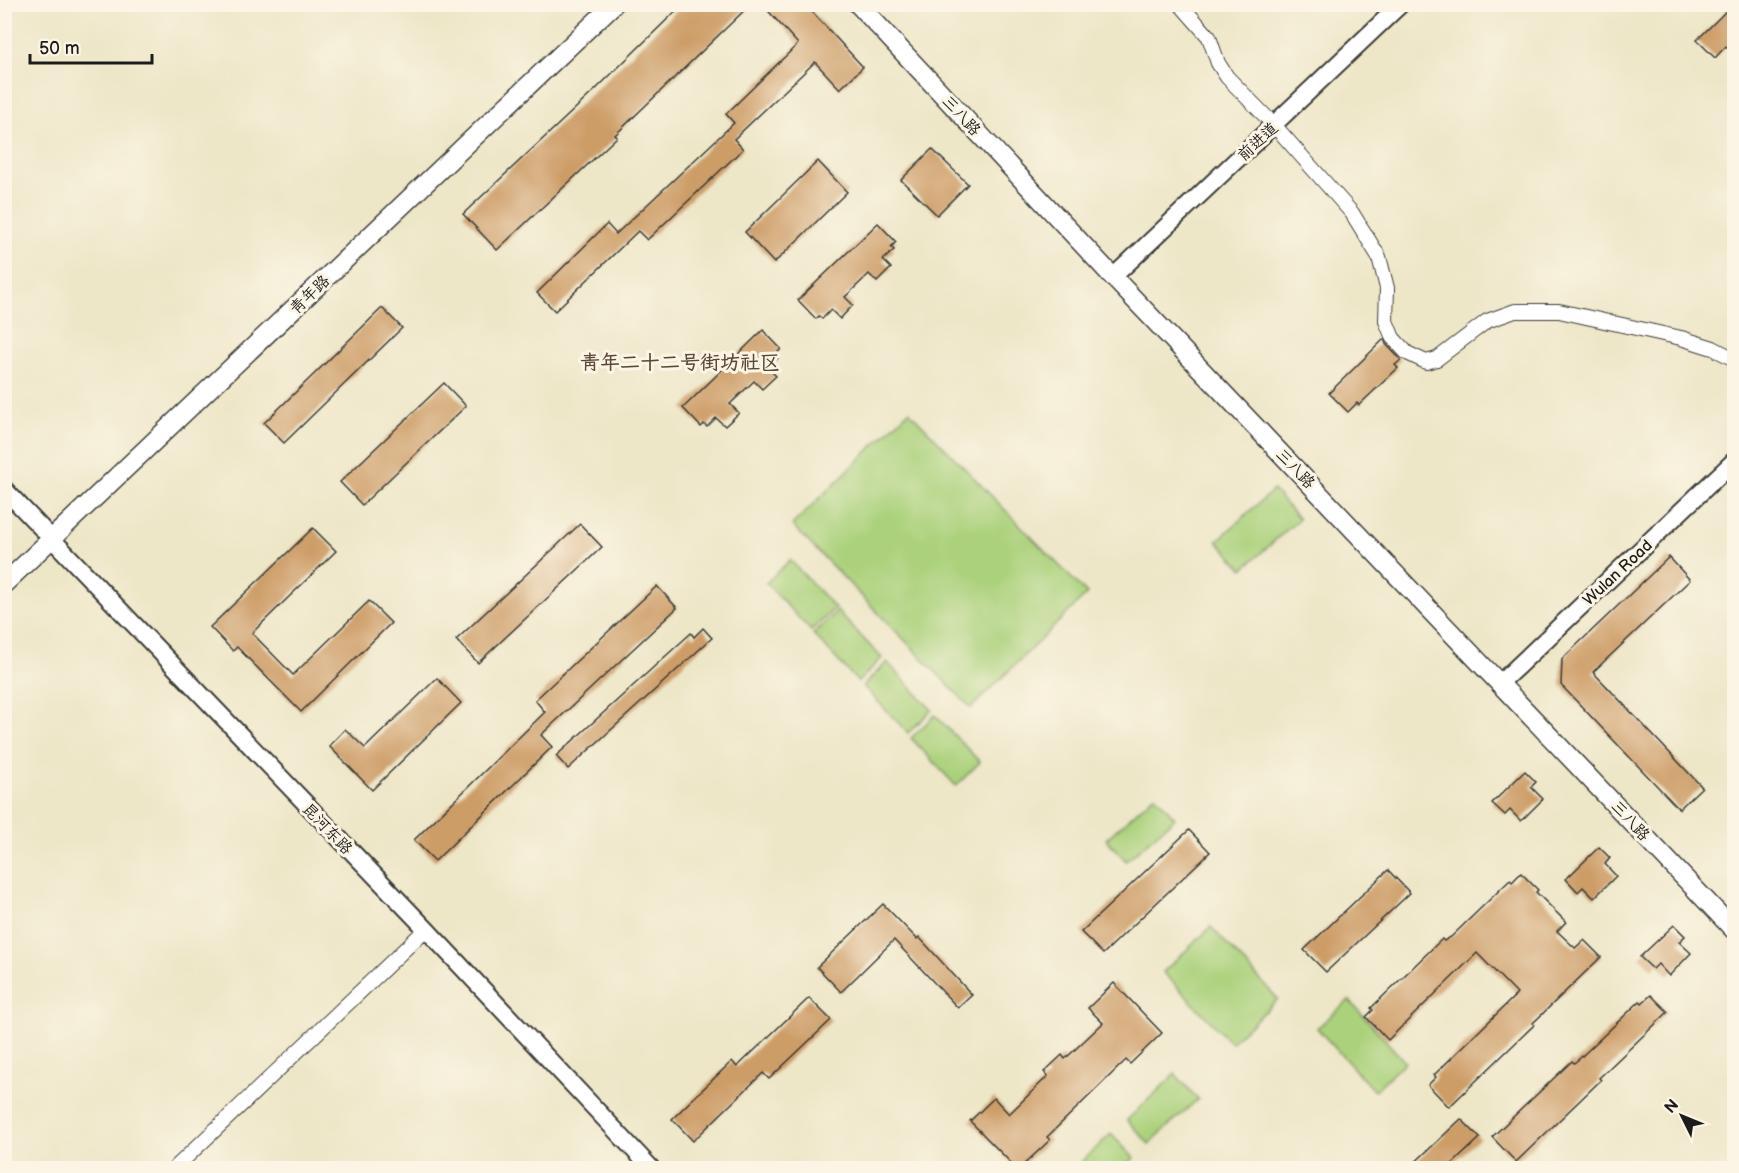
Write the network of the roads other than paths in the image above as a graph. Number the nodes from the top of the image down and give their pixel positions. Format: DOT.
graph roads {
  1 [pos="614,4"];
  2 [pos="858,4"];
  3 [pos="1180,4"];
  4 [pos="1401,4"];
  5 [pos="1274,124"];
  6 [pos="1113,277"];
  7 [pos="1734,359"];
  8 [pos="1734,461"];
  9 [pos="4,489"];
  10 [pos="52,539"];
  11 [pos="4,584"];
  12 [pos="1500,682"];
  13 [pos="426,930"];
  14 [pos="1734,930"];
  15 [pos="175,1168"];
  16 [pos="651,1168"];
  1 -- 10 [label="main road, 青年路"];
  2 -- 6 [label="main road, 三八路"];
  3 -- 5 [label="street"];
  4 -- 5 [label="street, 前进道"];
  5 -- 6 [label="street, 前进道"];
  5 -- 7 [label="street"];
  6 -- 12 [label="main road, 三八路"];
  8 -- 12 [label="street, Wulan Road"];
  9 -- 10 [label="street, 昆河东路"];
  10 -- 11 [label="main road, 青年路"];
  10 -- 13 [label="street, 昆河东路"];
  12 -- 14 [label="main road, 三八路"];
  13 -- 15 [label="street"];
  13 -- 16 [label="street, 昆河东路"];
}
